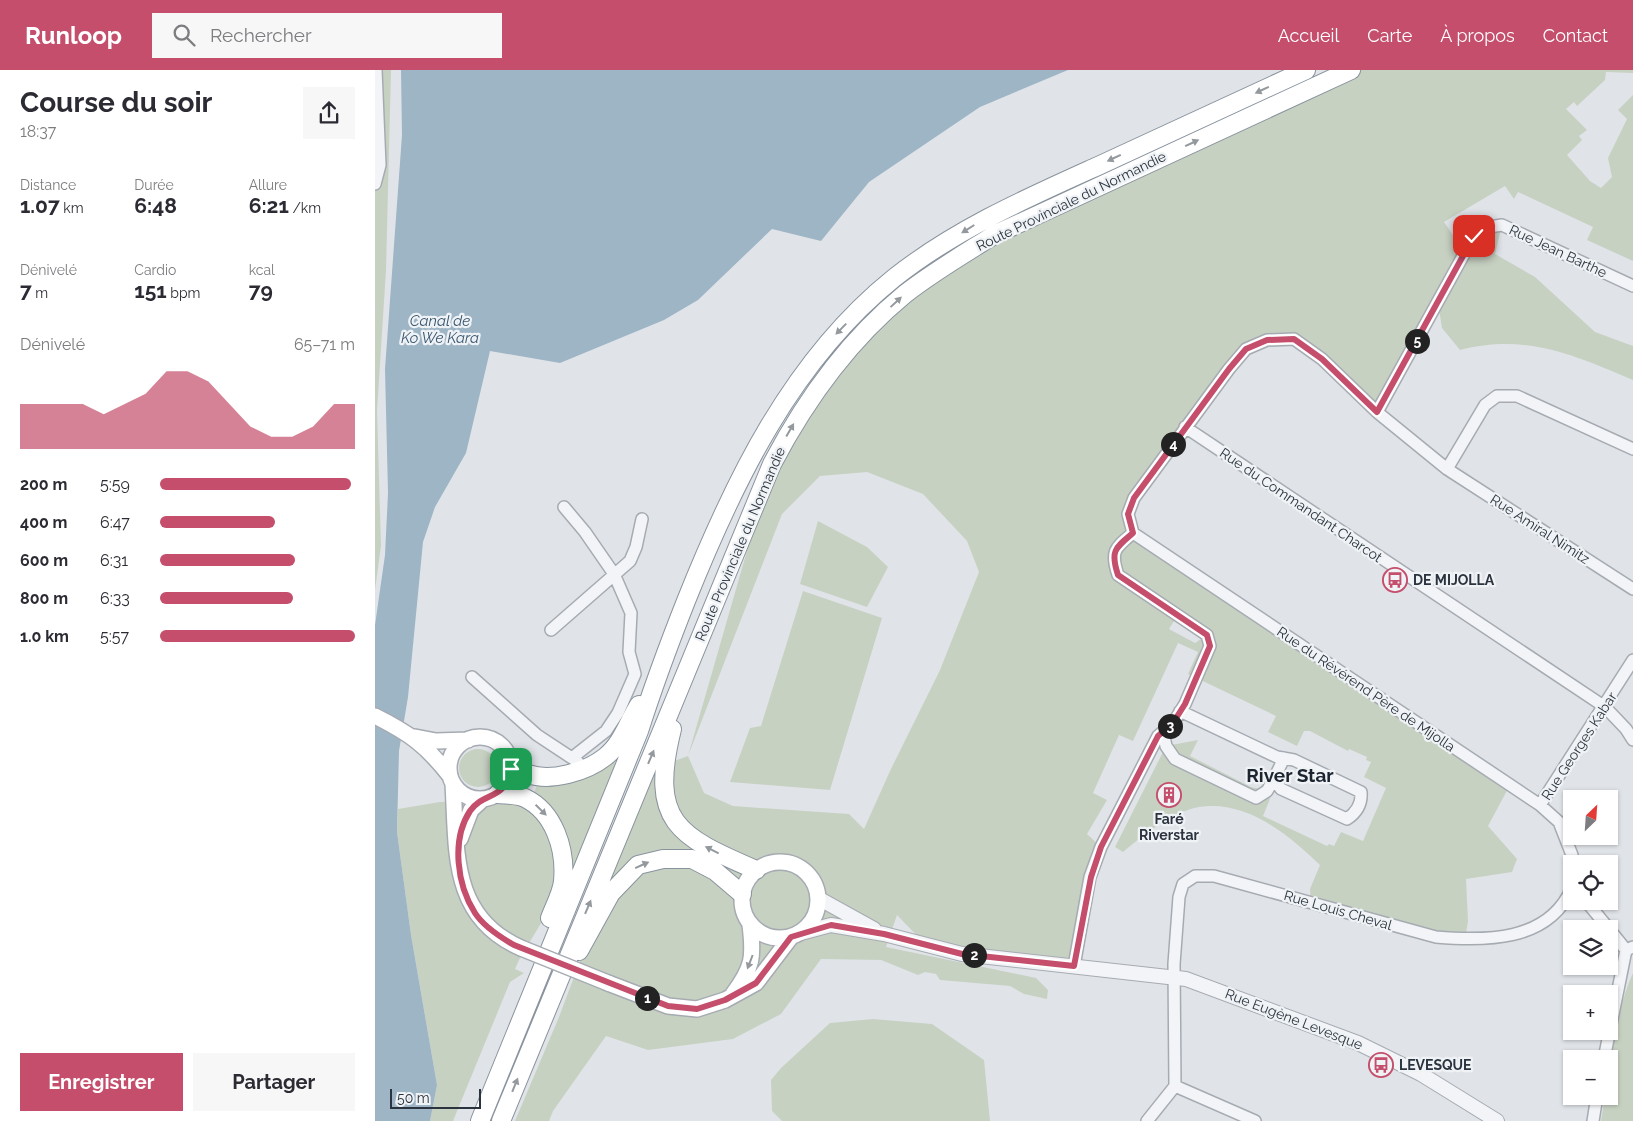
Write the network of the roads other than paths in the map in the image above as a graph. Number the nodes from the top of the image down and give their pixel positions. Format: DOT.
graph roads {
  1 [pos="376,70"];
  2 [pos="1306,70"];
  3 [pos="1351,70"];
  4 [pos="375,184"];
  5 [pos="1633,286"];
  6 [pos="1377,412"];
  7 [pos="1185,427"];
  8 [pos="1633,449"];
  9 [pos="1447,468"];
  10 [pos="564,507"];
  11 [pos="642,518"];
  12 [pos="1133,533"];
  13 [pos="614,574"];
  14 [pos="1633,589"];
  15 [pos="551,630"];
  16 [pos="1633,660"];
  17 [pos="686,672"];
  18 [pos="471,677"];
  19 [pos="654,683"];
  20 [pos="1605,707"];
  21 [pos="1180,711"];
  22 [pos="375,716"];
  23 [pos="1163,732"];
  24 [pos="409,734"];
  25 [pos="467,740"];
  26 [pos="1633,740"];
  27 [pos="1284,758"];
  28 [pos="510,760"];
  29 [pos="579,762"];
  30 [pos="1274,779"];
  31 [pos="451,780"];
  32 [pos="490,796"];
  33 [pos="1540,805"];
  34 [pos="457,850"];
  35 [pos="1572,855"];
  36 [pos="756,870"];
  37 [pos="742,894"];
  38 [pos="818,898"];
  39 [pos="1563,903"];
  40 [pos="1593,910"];
  41 [pos="1602,920"];
  42 [pos="750,925"];
  43 [pos="884,934"];
  44 [pos="796,935"];
  45 [pos="1618,937"];
  46 [pos="1630,948"];
  47 [pos="1074,966"];
  48 [pos="1174,977"];
  49 [pos="532,990"];
  50 [pos="551,995"];
  51 [pos="732,995"];
  52 [pos="1606,1050"];
  53 [pos="1175,1086"];
  54 [pos="1596,1105"];
  55 [pos="480,1121"];
  56 [pos="501,1121"];
  57 [pos="1147,1121"];
  58 [pos="1255,1121"];
  59 [pos="1497,1121"];
  60 [pos="1593,1121"];
  1 -- 4 [label="street"];
  2 -- 19 [label="highway, Route Provinciale du Normandie, one-way"];
  17 -- 3 [label="highway, Route Provinciale du Normandie, one-way"];
  5 -- 6 [label="street, Rue Jean Barthe"];
  6 -- 7 [label="street"];
  6 -- 9 [label="street"];
  7 -- 12 [label="street"];
  7 -- 20 [label="street, Rue du Commandant Charcot"];
  8 -- 9 [label="street"];
  9 -- 14 [label="street, Rue Amiral Nimitz"];
  10 -- 13 [label="street"];
  11 -- 13 [label="street"];
  12 -- 21 [label="street"];
  12 -- 33 [label="street, Rue du Révérend Père de Mijolla"];
  13 -- 15 [label="street"];
  13 -- 29 [label="street"];
  16 -- 20 [label="street, Rue Georges Kabar"];
  36 -- 17 [label="highway, one-way"];
  50 -- 17 [label="highway, Route Provinciale du Normandie, one-way"];
  18 -- 29 [label="street"];
  19 -- 29 [label="highway"];
  19 -- 49 [label="highway, Route Provinciale du Normandie"];
  20 -- 26 [label="street, Rue du Commandant Charcot"];
  20 -- 33 [label="street, Rue Georges Kabar"];
  21 -- 23 [label="street"];
  21 -- 27 [label="street"];
  22 -- 24 [label="main road"];
  23 -- 30 [label="street"];
  23 -- 47 [label="street"];
  24 -- 25 [label="main road"];
  24 -- 31 [label="main road"];
  25 -- 28 [label="main road"];
  25 -- 31 [label="main road"];
  27 -- 30 [label="street"];
  27 -- 30 [label="street"];
  28 -- 29 [label="highway"];
  28 -- 32 [label="main road"];
  31 -- 32 [label="main road"];
  31 -- 34 [label="main road"];
  32 -- 34 [label="main road"];
  32 -- 49 [label="highway, one-way"];
  33 -- 35 [label="street, Rue du Révérend Père de Mijolla"];
  34 -- 51 [label="main road, bridge"];
  36 -- 37 [label="main road"];
  36 -- 38 [label="main road"];
  37 -- 42 [label="main road"];
  50 -- 37 [label="highway, one-way"];
  38 -- 43 [label="street, Rue Eugène Levesque"];
  38 -- 44 [label="main road"];
  39 -- 48 [label="street, Rue Louis Cheval"];
  40 -- 41 [label="street"];
  42 -- 44 [label="main road"];
  42 -- 51 [label="main road, one-way"];
  43 -- 44 [label="street, Rue Eugène Levesque"];
  43 -- 47 [label="street, Rue Eugène Levesque"];
  44 -- 51 [label="main road"];
  45 -- 46 [label="street"];
  46 -- 52 [label="street"];
  47 -- 48 [label="street, Rue Eugène Levesque"];
  48 -- 53 [label="street, Rue Louis Cheval"];
  48 -- 59 [label="street, Rue Eugène Levesque"];
  49 -- 55 [label="highway, Route Provinciale du Normandie"];
  56 -- 50 [label="highway, Route Provinciale du Normandie, one-way"];
  53 -- 57 [label="street"];
  53 -- 58 [label="street"];
  54 -- 60 [label="street"];
}
